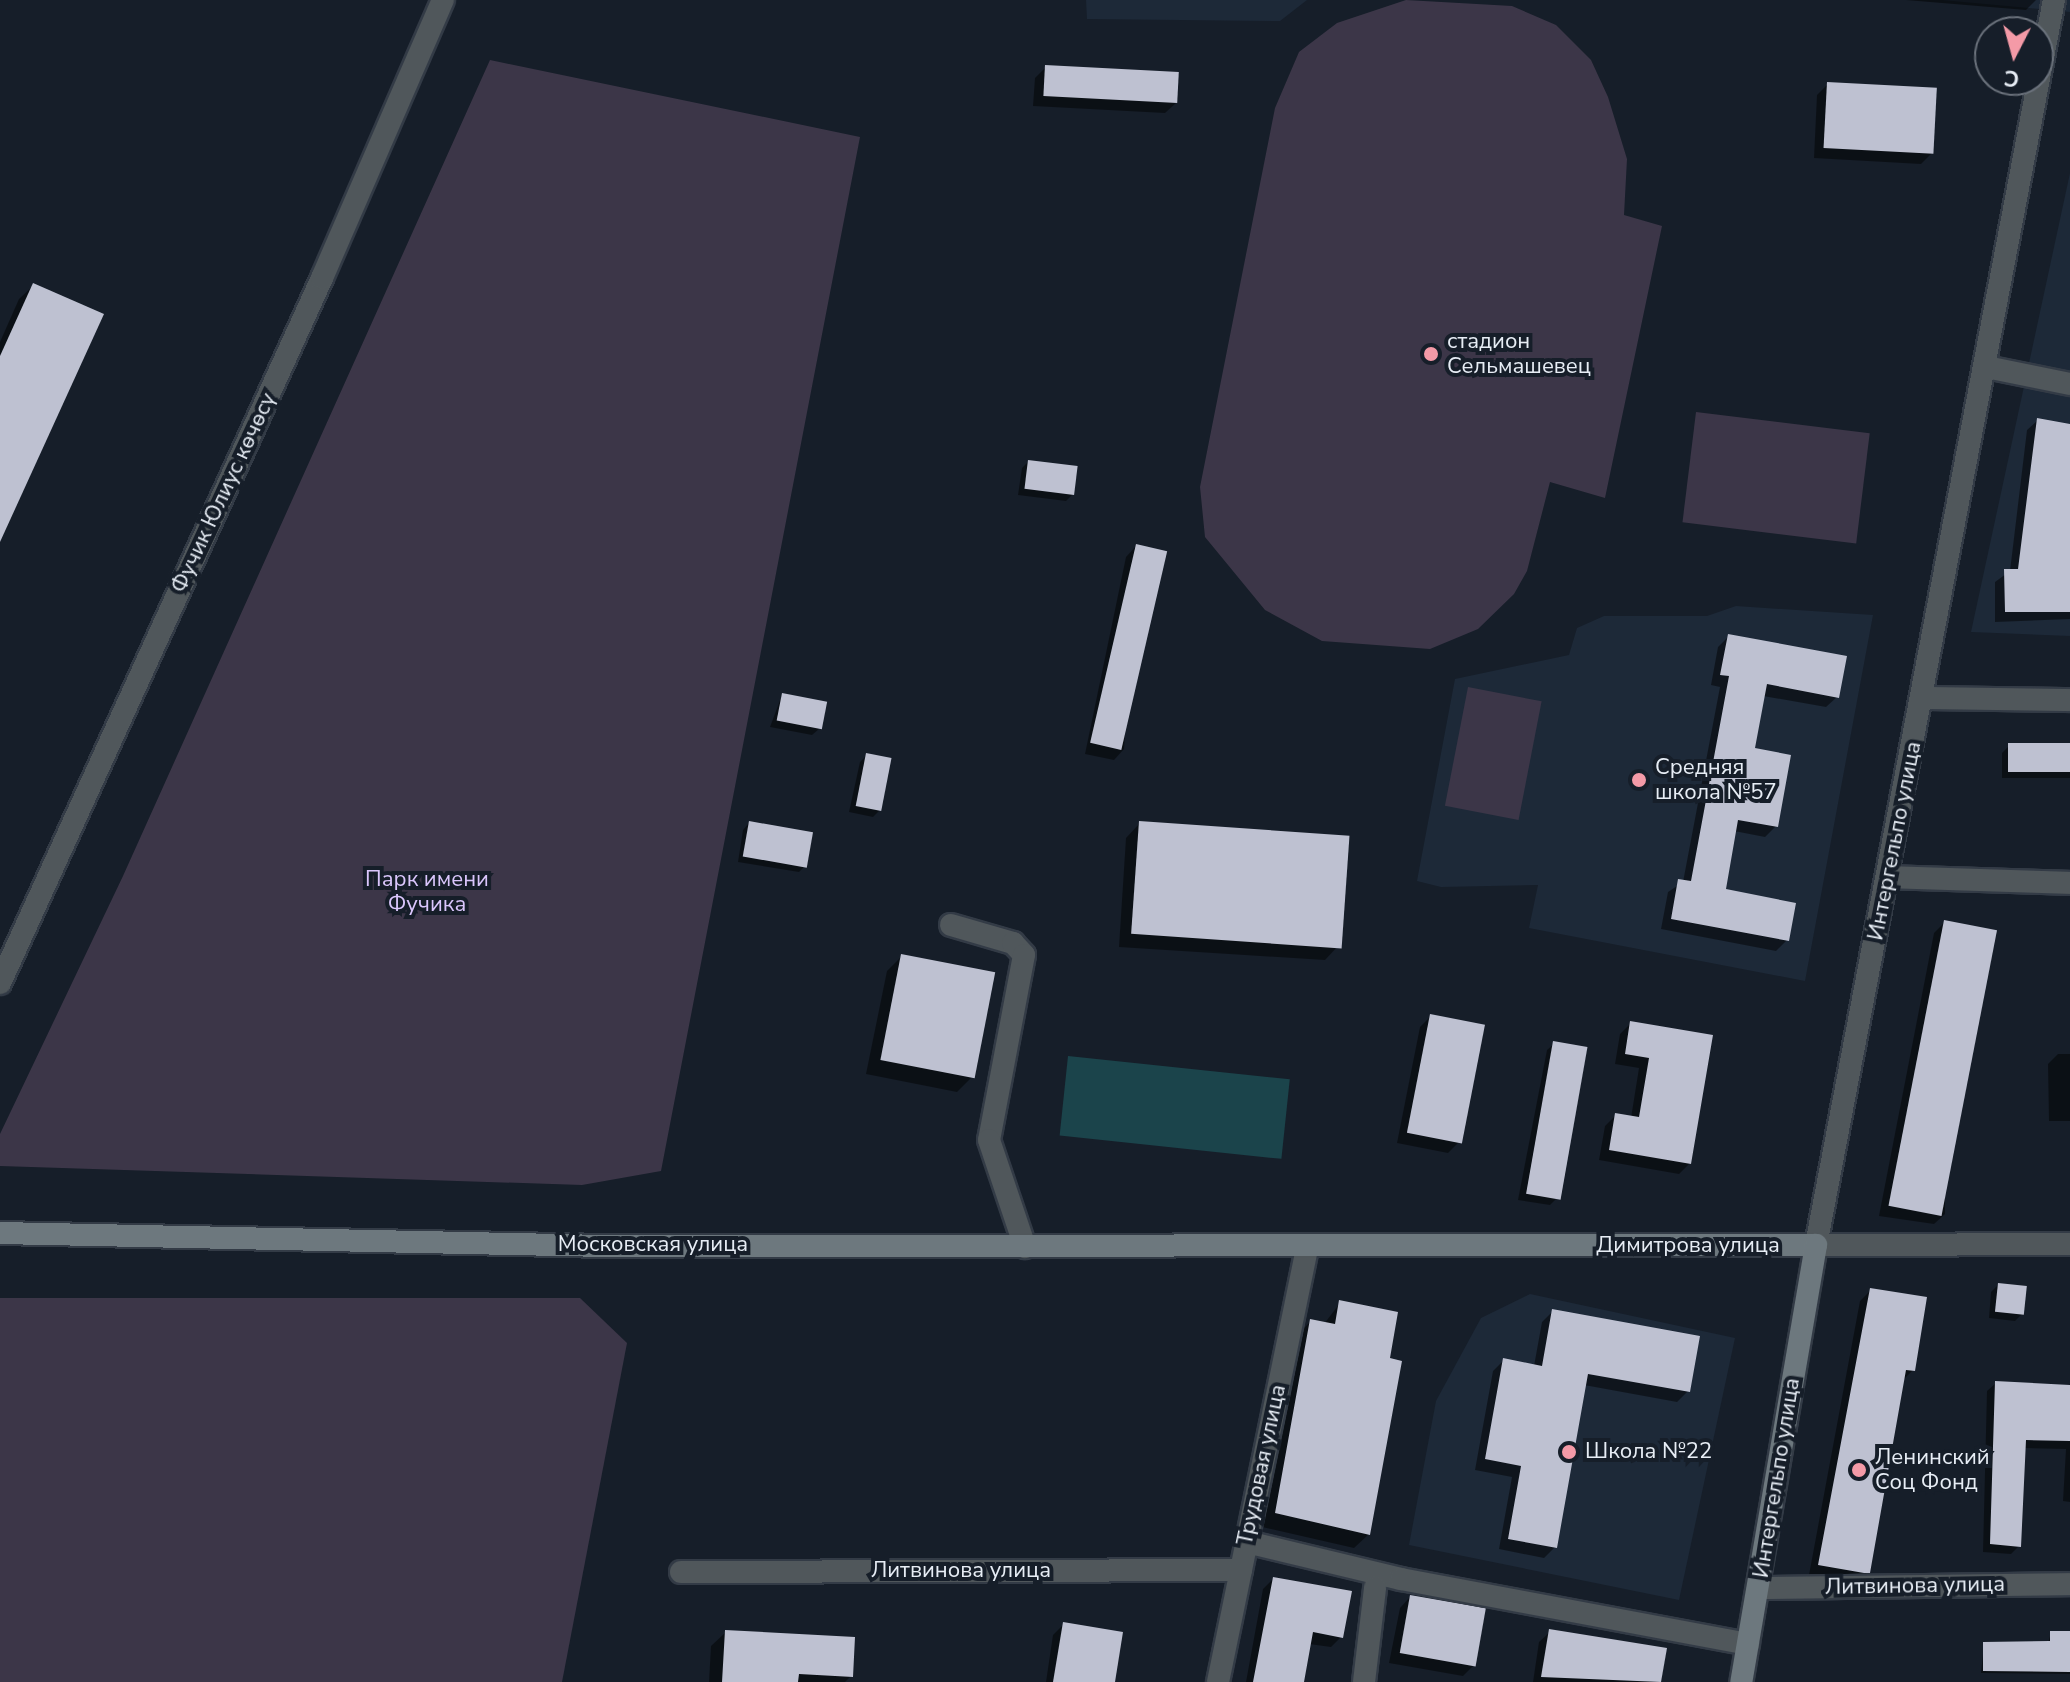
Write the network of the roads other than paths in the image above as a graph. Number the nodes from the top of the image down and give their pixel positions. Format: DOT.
graph roads {
  1 [pos="443,0"];
  2 [pos="2054,0"];
  3 [pos="1986,367"];
  4 [pos="2070,384"];
  5 [pos="1921,698"];
  6 [pos="2070,700"];
  7 [pos="1889,877"];
  8 [pos="2070,883"];
  9 [pos="951,925"];
  10 [pos="0,983"];
  11 [pos="0,1233"];
  12 [pos="2070,1244"];
  13 [pos="1816,1245"];
  14 [pos="1025,1247"];
  15 [pos="1307,1248"];
  16 [pos="1247,1542"];
  17 [pos="1241,1570"];
  18 [pos="681,1572"];
  19 [pos="2070,1584"];
  20 [pos="1375,1588"];
  21 [pos="1759,1588"];
  22 [pos="1748,1644"];
  23 [pos="1218,1682"];
  24 [pos="1364,1682"];
  25 [pos="1741,1682"];
  1 -- 10 [label="street, Фучик Юлиус көчөсү"];
  2 -- 3 [label="street, Интергельпо улица"];
  3 -- 4 [label="street"];
  3 -- 5 [label="street, Интергельпо улица"];
  5 -- 6 [label="street"];
  5 -- 7 [label="street, Интергельпо улица"];
  7 -- 8 [label="street"];
  7 -- 13 [label="street, Интергельпо улица"];
  9 -- 14 [label="street"];
  11 -- 14 [label="main road, Московская улица"];
  12 -- 13 [label="street, Димитрова улица"];
  13 -- 15 [label="main road, Димитрова улица"];
  13 -- 21 [label="main road, Интергельпо улица"];
  14 -- 15 [label="main road, Московская улица"];
  15 -- 16 [label="street, Трудовая улица"];
  16 -- 17 [label="street, Трудовая улица"];
  16 -- 22 [label="street"];
  17 -- 18 [label="street, Литвинова улица"];
  17 -- 23 [label="street, Трудовая улица"];
  19 -- 21 [label="street, Литвинова улица"];
  20 -- 24 [label="street"];
  21 -- 22 [label="main road, Интергельпо улица"];
  22 -- 25 [label="main road, Интергельпо улица"];
}
